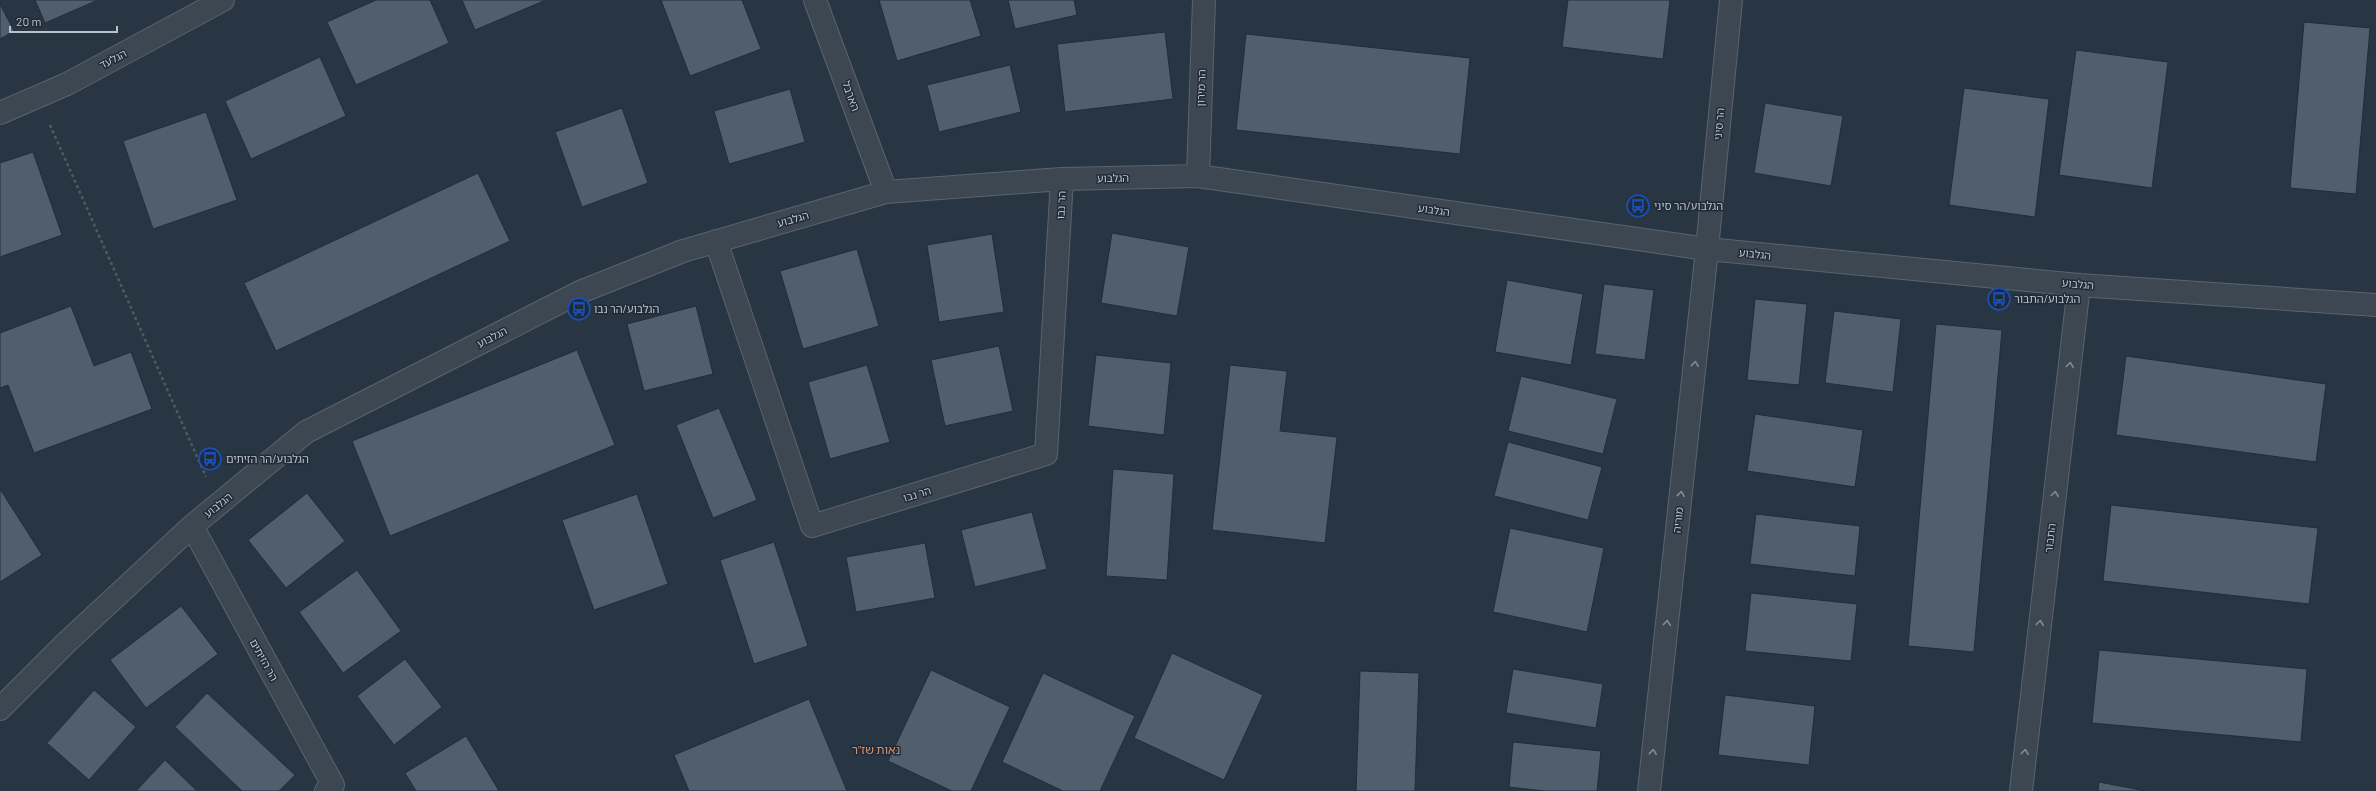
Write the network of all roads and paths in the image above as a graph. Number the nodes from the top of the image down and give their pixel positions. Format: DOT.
graph roads {
  1 [pos="223,0"];
  2 [pos="815,0"];
  3 [pos="1204,0"];
  4 [pos="1731,0"];
  5 [pos="38,96"];
  6 [pos="0,112"];
  7 [pos="1198,176"];
  8 [pos="1062,179"];
  9 [pos="886,192"];
  10 [pos="716,241"];
  11 [pos="1707,249"];
  12 [pos="2080,285"];
  13 [pos="2376,305"];
  14 [pos="218,505"];
  15 [pos="192,526"];
  16 [pos="0,710"];
  17 [pos="326,791"];
  18 [pos="1649,791"];
  19 [pos="2021,791"];
  1 -- 5 [label="street, הגלעד"];
  2 -- 9 [label="street, הארבל"];
  3 -- 7 [label="street, הר מירון"];
  4 -- 11 [label="street, הר סיני"];
  5 -- 6 [label="street, הגלעד"];
  5 -- 14 [label="path"];
  7 -- 8 [label="street, הגלבוע"];
  7 -- 11 [label="street, הגלבוע"];
  8 -- 9 [label="street, הגלבוע"];
  8 -- 10 [label="street, הר נבו"];
  9 -- 10 [label="street, הגלבוע"];
  10 -- 14 [label="street, הגלבוע"];
  11 -- 12 [label="street, הגלבוע"];
  18 -- 11 [label="street, מוריה, one-way"];
  12 -- 13 [label="street, הגלבוע"];
  19 -- 12 [label="street, התבור, one-way"];
  14 -- 15 [label="street, הגלבוע"];
  15 -- 16 [label="street, הגלבוע"];
  15 -- 17 [label="street, הר הזיתים"];
}
